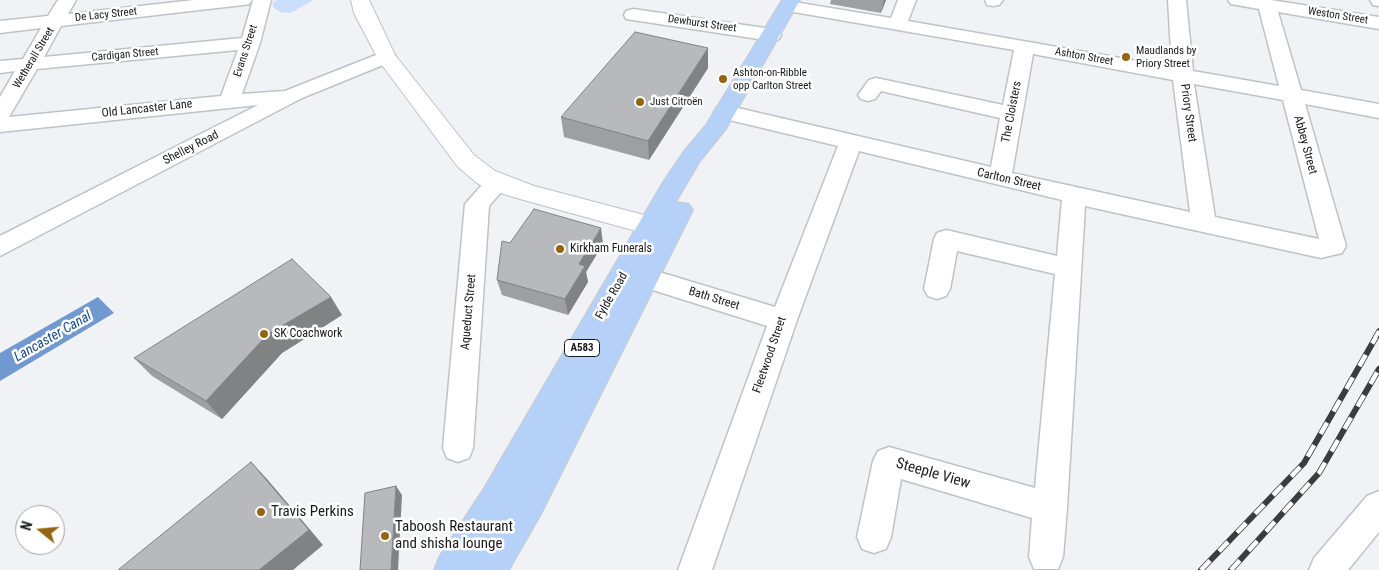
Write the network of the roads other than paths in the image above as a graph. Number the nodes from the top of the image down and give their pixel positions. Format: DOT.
graph roads {
  1 [pos="67,0"];
  2 [pos="243,0"];
  3 [pos="262,0"];
  4 [pos="360,0"];
  5 [pos="907,0"];
  6 [pos="1177,0"];
  7 [pos="1237,0"];
  8 [pos="789,3"];
  9 [pos="1267,5"];
  10 [pos="633,15"];
  11 [pos="56,21"];
  12 [pos="1379,23"];
  13 [pos="897,25"];
  14 [pos="0,27"];
  15 [pos="772,35"];
  16 [pos="250,43"];
  17 [pos="1024,46"];
  18 [pos="386,57"];
  19 [pos="29,64"];
  20 [pos="0,67"];
  21 [pos="1183,76"];
  22 [pos="294,94"];
  23 [pos="1291,94"];
  24 [pos="868,95"];
  25 [pos="230,101"];
  26 [pos="1379,111"];
  27 [pos="1012,114"];
  28 [pos="0,115"];
  29 [pos="720,121"];
  30 [pos="0,124"];
  31 [pos="851,142"];
  32 [pos="1000,178"];
  33 [pos="497,183"];
  34 [pos="1074,195"];
  35 [pos="1204,225"];
  36 [pos="659,229"];
  37 [pos="1294,243"];
  38 [pos="0,247"];
  39 [pos="1068,268"];
  40 [pos="646,278"];
  41 [pos="937,289"];
  42 [pos="783,320"];
  43 [pos="458,448"];
  44 [pos="1051,508"];
  45 [pos="1378,512"];
  46 [pos="874,537"];
  47 [pos="1046,557"];
  48 [pos="452,570"];
  49 [pos="489,570"];
  50 [pos="695,570"];
  51 [pos="1326,570"];
  1 -- 11 [label="street, Wetherall Street"];
  2 -- 11 [label="street, De Lacy Street"];
  3 -- 16 [label="street, Evans Street"];
  4 -- 18 [label="street"];
  5 -- 13 [label="street"];
  6 -- 21 [label="street, Priory Street"];
  7 -- 9 [label="street, Weston Street"];
  8 -- 13 [label="street, Ashton Street"];
  8 -- 15 [label="main road, Fylde Road / A583"];
  9 -- 12 [label="street, Weston Street"];
  9 -- 23 [label="street, Abbey Street"];
  10 -- 15 [label="street, Dewhurst Street"];
  11 -- 14 [label="street, De Lacy Street"];
  11 -- 19 [label="street, Wetherall Street"];
  13 -- 17 [label="street, Ashton Street"];
  15 -- 29 [label="main road, Fylde Road / A583"];
  16 -- 19 [label="street, Cardigan Street"];
  16 -- 25 [label="street, Evans Street"];
  17 -- 21 [label="street, Ashton Street"];
  17 -- 27 [label="street, The Cloisters"];
  18 -- 22 [label="street, Shelley Road"];
  18 -- 33 [label="street"];
  19 -- 20 [label="street, Cardigan Street"];
  19 -- 28 [label="street, Wetherall Street"];
  21 -- 23 [label="street, Ashton Street"];
  21 -- 35 [label="street, Priory Street"];
  22 -- 25 [label="street, Old Lancaster Lane"];
  22 -- 38 [label="street, Shelley Road"];
  23 -- 26 [label="street, Ashton Street"];
  23 -- 37 [label="street, Abbey Street"];
  24 -- 27 [label="street"];
  25 -- 30 [label="street, Old Lancaster Lane"];
  27 -- 32 [label="street, The Cloisters"];
  29 -- 31 [label="street, Carlton Street"];
  29 -- 36 [label="main road, Fylde Road / A583"];
  31 -- 32 [label="street, Carlton Street"];
  31 -- 42 [label="street, Fleetwood Street"];
  32 -- 34 [label="street, Carlton Street"];
  33 -- 36 [label="street"];
  33 -- 43 [label="street, Aqueduct Street"];
  34 -- 35 [label="street, Carlton Street"];
  34 -- 39 [label="street"];
  35 -- 37 [label="street, Carlton Street"];
  36 -- 40 [label="main road, Fylde Road / A583"];
  36 -- 48 [label="main road, Fylde Road / A583"];
  39 -- 41 [label="street"];
  39 -- 44 [label="street"];
  40 -- 42 [label="street, Bath Street"];
  40 -- 49 [label="main road, Fylde Road / A583"];
  42 -- 50 [label="street, Fleetwood Street"];
  44 -- 46 [label="street, Steeple View"];
  44 -- 47 [label="street"];
  45 -- 51 [label="street"];
}
